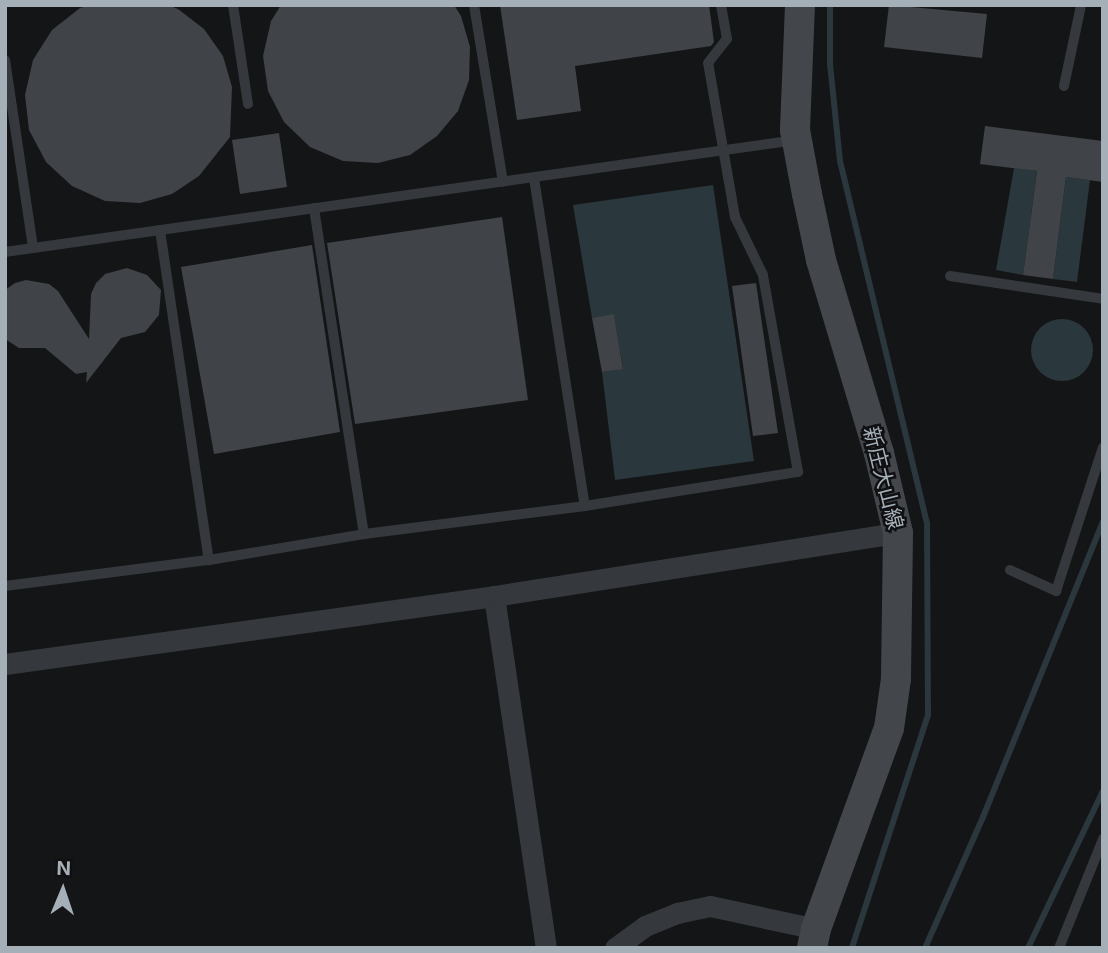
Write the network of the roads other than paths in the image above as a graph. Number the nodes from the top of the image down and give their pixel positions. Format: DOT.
graph roads {
  1 [pos="233,5"];
  2 [pos="474,5"];
  3 [pos="721,5"];
  4 [pos="800,5"];
  5 [pos="1081,5"];
  6 [pos="5,60"];
  7 [pos="1064,86"];
  8 [pos="248,104"];
  9 [pos="797,140"];
  10 [pos="723,150"];
  11 [pos="534,178"];
  12 [pos="503,182"];
  13 [pos="314,208"];
  14 [pos="160,230"];
  15 [pos="33,248"];
  16 [pos="5,252"];
  17 [pos="950,276"];
  18 [pos="1103,299"];
  19 [pos="1103,447"];
  20 [pos="585,506"];
  21 [pos="898,533"];
  22 [pos="364,534"];
  23 [pos="209,560"];
  24 [pos="1010,570"];
  25 [pos="5,586"];
  26 [pos="494,596"];
  27 [pos="5,664"];
  28 [pos="1103,839"];
  29 [pos="814,938"];
  30 [pos="546,948"];
  31 [pos="615,948"];
  32 [pos="1059,948"];
  1 -- 8 [label="lane"];
  2 -- 12 [label="lane"];
  3 -- 10 [label="lane"];
  4 -- 9 [label="main road, 新庄大山線"];
  5 -- 7 [label="lane"];
  6 -- 15 [label="lane"];
  9 -- 10 [label="lane"];
  9 -- 21 [label="main road, 新庄大山線"];
  10 -- 11 [label="lane"];
  10 -- 20 [label="lane"];
  11 -- 12 [label="lane"];
  11 -- 20 [label="lane"];
  12 -- 13 [label="lane"];
  13 -- 14 [label="lane"];
  13 -- 22 [label="lane"];
  14 -- 15 [label="lane"];
  14 -- 23 [label="lane"];
  15 -- 16 [label="lane"];
  17 -- 18 [label="lane"];
  19 -- 24 [label="lane"];
  20 -- 22 [label="lane"];
  21 -- 26 [label="street"];
  21 -- 29 [label="main road, 新庄大山線"];
  22 -- 23 [label="lane"];
  23 -- 25 [label="lane"];
  26 -- 27 [label="street"];
  26 -- 30 [label="street"];
  28 -- 32 [label="lane"];
  29 -- 31 [label="street"];
}
